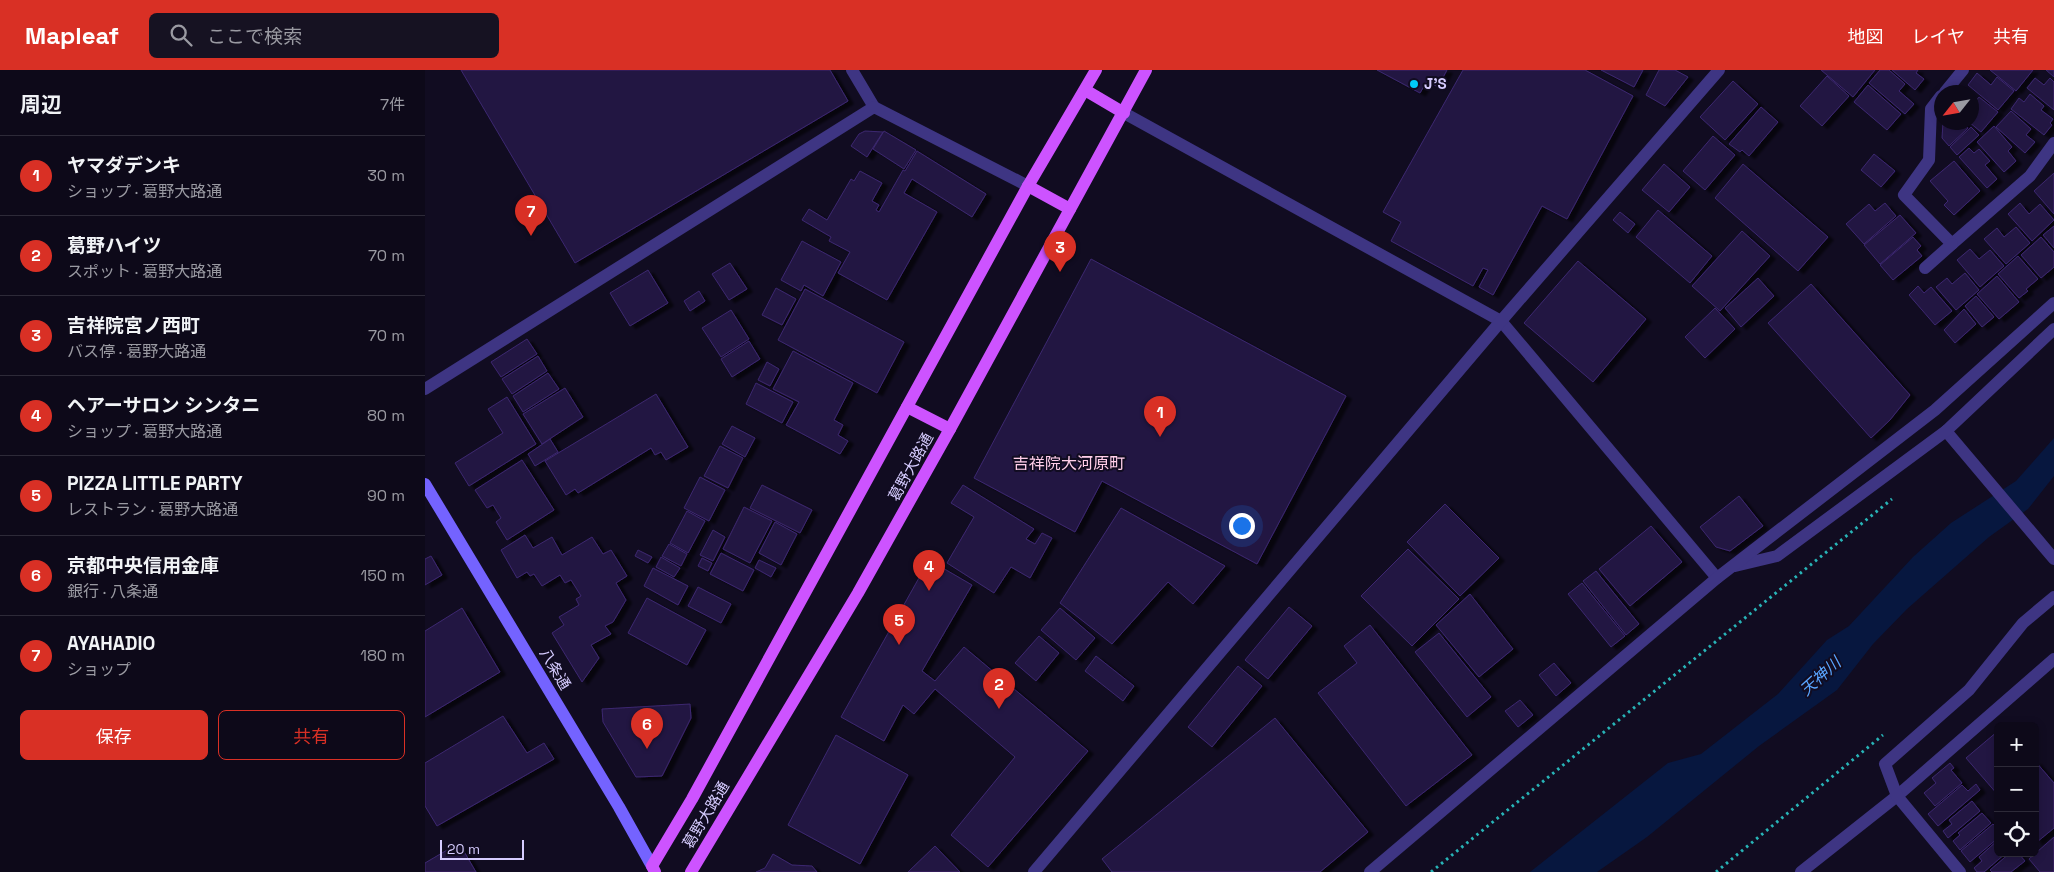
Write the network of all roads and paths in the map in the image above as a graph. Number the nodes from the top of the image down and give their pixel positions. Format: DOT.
graph roads {
  1 [pos="852,70"];
  2 [pos="1095,70"];
  3 [pos="1146,70"];
  4 [pos="1719,70"];
  5 [pos="1963,70"];
  6 [pos="1951,85"];
  7 [pos="1085,90"];
  8 [pos="1934,105"];
  9 [pos="874,106"];
  10 [pos="1123,113"];
  11 [pos="2054,144"];
  12 [pos="1027,186"];
  13 [pos="1070,209"];
  14 [pos="1952,244"];
  15 [pos="1925,268"];
  16 [pos="2054,303"];
  17 [pos="1501,321"];
  18 [pos="2054,329"];
  19 [pos="425,389"];
  20 [pos="907,407"];
  21 [pos="950,429"];
  22 [pos="1946,431"];
  23 [pos="425,484"];
  24 [pos="1898,494"];
  25 [pos="2054,559"];
  26 [pos="1731,568"];
  27 [pos="1717,578"];
  28 [pos="2054,597"];
  29 [pos="2054,659"];
  30 [pos="1885,734"];
  31 [pos="1897,796"];
  32 [pos="651,870"];
  33 [pos="691,872"];
  34 [pos="1034,872"];
  35 [pos="1370,872"];
  36 [pos="1431,872"];
  37 [pos="1716,872"];
  38 [pos="1801,872"];
  39 [pos="1960,872"];
  1 -- 9 [label="street"];
  2 -- 7 [label="main road, 葛野大路通"];
  3 -- 10 [label="main road, 葛野大路通"];
  4 -- 17 [label="street"];
  5 -- 6 [label="street"];
  7 -- 10 [label="main road"];
  7 -- 12 [label="main road, 葛野大路通"];
  8 -- 14 [label="street"];
  9 -- 12 [label="street"];
  9 -- 19 [label="street"];
  10 -- 13 [label="main road, 葛野大路通"];
  10 -- 17 [label="street"];
  11 -- 14 [label="street"];
  12 -- 13 [label="main road"];
  12 -- 20 [label="main road, 葛野大路通"];
  13 -- 21 [label="main road, 葛野大路通"];
  14 -- 15 [label="street"];
  16 -- 26 [label="street"];
  17 -- 27 [label="street"];
  17 -- 34 [label="street"];
  18 -- 22 [label="street"];
  20 -- 21 [label="main road"];
  20 -- 32 [label="main road, 葛野大路通"];
  21 -- 33 [label="main road, 葛野大路通"];
  22 -- 25 [label="street"];
  22 -- 26 [label="street"];
  23 -- 32 [label="main road, 八条通"];
  24 -- 36 [label="path"];
  26 -- 27 [label="street"];
  27 -- 35 [label="street"];
  28 -- 31 [label="street"];
  29 -- 31 [label="street"];
  30 -- 37 [label="path"];
  31 -- 38 [label="street"];
  31 -- 39 [label="street"];
}
